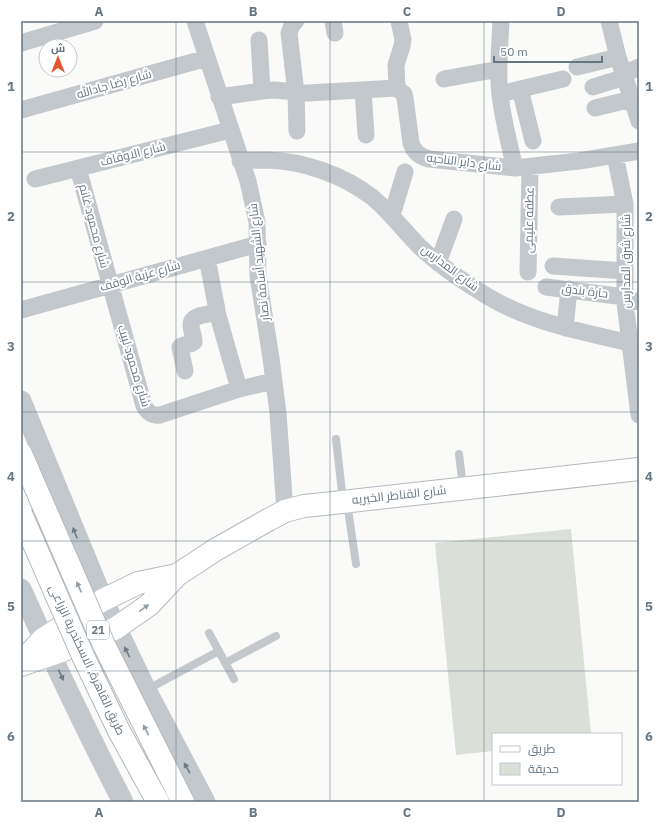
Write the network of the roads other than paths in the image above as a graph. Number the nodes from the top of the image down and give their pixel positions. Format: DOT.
graph roads {
  1 [pos="95,21"];
  2 [pos="195,21"];
  3 [pos="296,21"];
  4 [pos="399,21"];
  5 [pos="500,21"];
  6 [pos="609,21"];
  7 [pos="259,40"];
  8 [pos="21,43"];
  9 [pos="618,57"];
  10 [pos="207,58"];
  11 [pos="577,67"];
  12 [pos="499,69"];
  13 [pos="629,73"];
  14 [pos="444,79"];
  15 [pos="563,79"];
  16 [pos="594,87"];
  17 [pos="397,88"];
  18 [pos="520,89"];
  19 [pos="363,90"];
  20 [pos="262,91"];
  21 [pos="296,92"];
  22 [pos="500,94"];
  23 [pos="219,97"];
  24 [pos="632,99"];
  25 [pos="595,108"];
  26 [pos="21,110"];
  27 [pos="639,121"];
  28 [pos="230,130"];
  29 [pos="297,131"];
  30 [pos="366,136"];
  31 [pos="533,142"];
  32 [pos="639,151"];
  33 [pos="615,155"];
  34 [pos="240,161"];
  35 [pos="78,168"];
  36 [pos="523,168"];
  37 [pos="405,172"];
  38 [pos="35,179"];
  39 [pos="625,204"];
  40 [pos="559,207"];
  41 [pos="392,215"];
  42 [pos="454,219"];
  43 [pos="258,244"];
  44 [pos="207,258"];
  45 [pos="438,263"];
  46 [pos="553,266"];
  47 [pos="624,271"];
  48 [pos="528,272"];
  49 [pos="110,285"];
  50 [pos="546,287"];
  51 [pos="569,289"];
  52 [pos="629,301"];
  53 [pos="21,310"];
  54 [pos="216,312"];
  55 [pos="565,328"];
  56 [pos="634,349"];
  57 [pos="185,371"];
  58 [pos="274,381"];
  59 [pos="239,389"];
  60 [pos="21,401"];
  61 [pos="639,415"];
  62 [pos="336,440"];
  63 [pos="21,454"];
  64 [pos="459,454"];
  65 [pos="639,468"];
  66 [pos="463,488"];
  67 [pos="345,501"];
  68 [pos="286,511"];
  69 [pos="21,514"];
  70 [pos="356,564"];
  71 [pos="177,575"];
  72 [pos="21,589"];
  73 [pos="103,600"];
  74 [pos="116,628"];
  75 [pos="209,633"];
  76 [pos="276,636"];
  77 [pos="47,647"];
  78 [pos="219,651"];
  79 [pos="226,663"];
  80 [pos="21,664"];
  81 [pos="234,679"];
  82 [pos="146,690"];
  83 [pos="122,802"];
  84 [pos="158,802"];
  85 [pos="183,802"];
  86 [pos="205,802"];
  1 -- 8 [label="street"];
  2 -- 10 [label="street, شارع الشهيد أسامة نصار"];
  3 -- 21 [label="street"];
  4 -- 17 [label="street"];
  5 -- 12 [label="street, عطفه عليمى"];
  6 -- 9 [label="street"];
  7 -- 20 [label="street"];
  9 -- 11 [label="street"];
  9 -- 13 [label="street"];
  10 -- 23 [label="street, شارع الشهيد أسامة نصار"];
  10 -- 26 [label="street, شارع رضا جادالله"];
  12 -- 14 [label="street"];
  12 -- 22 [label="street, عطفه عليمى"];
  13 -- 16 [label="street"];
  13 -- 24 [label="street"];
  15 -- 18 [label="street"];
  17 -- 19 [label="street"];
  17 -- 36 [label="street, شارع داير الناحيه"];
  18 -- 22 [label="street"];
  18 -- 31 [label="street"];
  19 -- 21 [label="street"];
  19 -- 30 [label="street"];
  20 -- 21 [label="street"];
  20 -- 23 [label="street"];
  21 -- 29 [label="street"];
  22 -- 36 [label="street, عطفه عليمى"];
  23 -- 28 [label="street, شارع الشهيد أسامة نصار"];
  24 -- 25 [label="street"];
  24 -- 27 [label="street"];
  28 -- 34 [label="street, شارع الشهيد أسامة نصار"];
  28 -- 35 [label="street, شارع الاوقاف"];
  32 -- 33 [label="street, شارع داير الناحيه"];
  33 -- 36 [label="street, شارع داير الناحيه"];
  33 -- 39 [label="street, شارع شرق المدارس"];
  34 -- 41 [label="street, شارع المدارس"];
  34 -- 43 [label="street, شارع الشهيد أسامة نصار"];
  35 -- 38 [label="street, شارع الاوقاف"];
  35 -- 49 [label="street, شارع محمود غانم"];
  36 -- 48 [label="street, عطفه عليمى"];
  37 -- 41 [label="street"];
  39 -- 40 [label="street"];
  39 -- 47 [label="street, شارع شرق المدارس"];
  41 -- 45 [label="street, شارع المدارس"];
  42 -- 45 [label="street"];
  43 -- 44 [label="street, شارع عزبة الوقف"];
  43 -- 58 [label="street, شارع الشهيد أسامة نصار"];
  44 -- 49 [label="street, شارع عزبة الوقف"];
  44 -- 54 [label="street"];
  45 -- 55 [label="street, شارع المدارس"];
  46 -- 47 [label="street"];
  47 -- 52 [label="street, شارع شرق المدارس"];
  49 -- 53 [label="street, شارع عزبة الوقف"];
  49 -- 59 [label="street, شارع محمود لبيب"];
  50 -- 51 [label="street, حارة بندق"];
  51 -- 52 [label="street, حارة بندق"];
  51 -- 55 [label="street"];
  52 -- 56 [label="street, شارع شرق المدارس"];
  54 -- 57 [label="street"];
  54 -- 59 [label="street"];
  55 -- 56 [label="street, شارع المدارس"];
  56 -- 61 [label="street, شارع شرق المدارس"];
  58 -- 59 [label="street, شارع محمود لبيب"];
  58 -- 68 [label="street, شارع الشهيد أسامة نصار"];
  73 -- 60 [label="street, one-way"];
  62 -- 67 [label="lane"];
  85 -- 63 [label="main road, طريق القاهرة, الاسكندرية الزراعى / 21, one-way, bridge"];
  64 -- 66 [label="lane"];
  65 -- 66 [label="main road, شارع القناطر الخيريه"];
  66 -- 67 [label="main road, شارع القناطر الخيريه"];
  67 -- 68 [label="main road, شارع القناطر الخيريه"];
  67 -- 70 [label="lane"];
  68 -- 71 [label="main road, شارع القناطر الخيريه"];
  69 -- 84 [label="main road, طريق القاهرة, الاسكندرية الزراعى / 21, bridge"];
  71 -- 73 [label="main road, شارع القناطر الخيريه"];
  74 -- 71 [label="main road, شارع القناطر الخيريه, one-way"];
  72 -- 77 [label="street"];
  73 -- 74 [label="street"];
  73 -- 77 [label="main road, شارع القناطر الخيريه"];
  74 -- 77 [label="main road, شارع القناطر الخيريه"];
  82 -- 74 [label="street, one-way"];
  75 -- 78 [label="lane"];
  76 -- 79 [label="lane"];
  77 -- 80 [label="main road, شارع القناطر الخيريه"];
  77 -- 83 [label="street, one-way"];
  78 -- 79 [label="lane"];
  78 -- 82 [label="lane"];
  79 -- 81 [label="lane"];
  86 -- 82 [label="street, one-way"];
}
